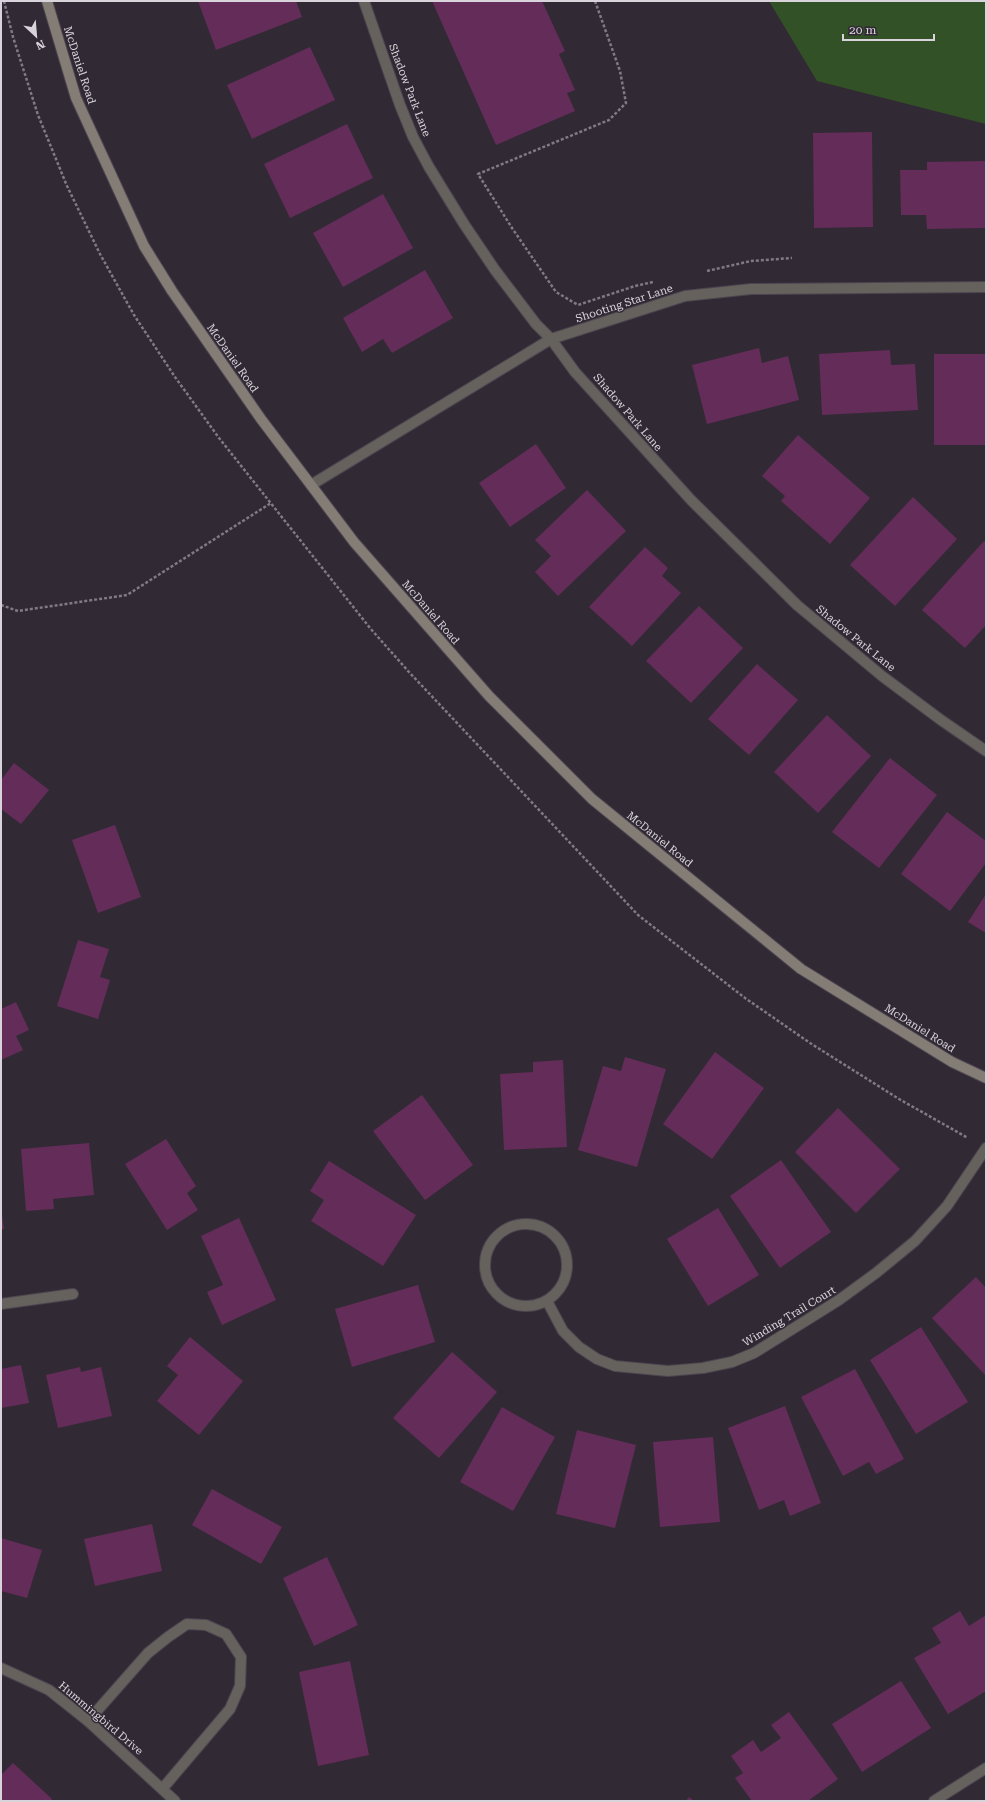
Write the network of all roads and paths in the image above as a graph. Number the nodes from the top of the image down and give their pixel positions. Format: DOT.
graph roads {
  1 [pos="47,1"];
  2 [pos="364,1"];
  3 [pos="595,1"];
  4 [pos="792,258"];
  5 [pos="704,271"];
  6 [pos="658,281"];
  7 [pos="986,287"];
  8 [pos="551,339"];
  9 [pos="311,485"];
  10 [pos="271,502"];
  11 [pos="1,605"];
  12 [pos="986,751"];
  13 [pos="986,1078"];
  14 [pos="986,1148"];
  15 [pos="73,1294"];
  16 [pos="547,1301"];
  17 [pos="1,1304"];
  18 [pos="1,1668"];
  19 [pos="88,1720"];
  20 [pos="986,1768"];
  21 [pos="162,1788"];
  22 [pos="175,1801"];
  23 [pos="934,1801"];
  1 -- 9 [label="main road, McDaniel Road"];
  2 -- 8 [label="street, Shadow Park Lane"];
  3 -- 6 [label="path"];
  4 -- 5 [label="path"];
  7 -- 8 [label="street, Shooting Star Lane"];
  8 -- 9 [label="street, Shooting Star Lane"];
  8 -- 12 [label="street, Shadow Park Lane"];
  9 -- 13 [label="main road, McDaniel Road"];
  10 -- 11 [label="path"];
  14 -- 16 [label="street, Winding Trail Court"];
  15 -- 17 [label="street"];
  16 -- 16 [label="street"];
  18 -- 19 [label="street, Hummingbird Drive"];
  19 -- 21 [label="street, Hummingbird Drive"];
  19 -- 21 [label="street"];
  20 -- 23 [label="street"];
  21 -- 22 [label="street, Hummingbird Drive"];
}
